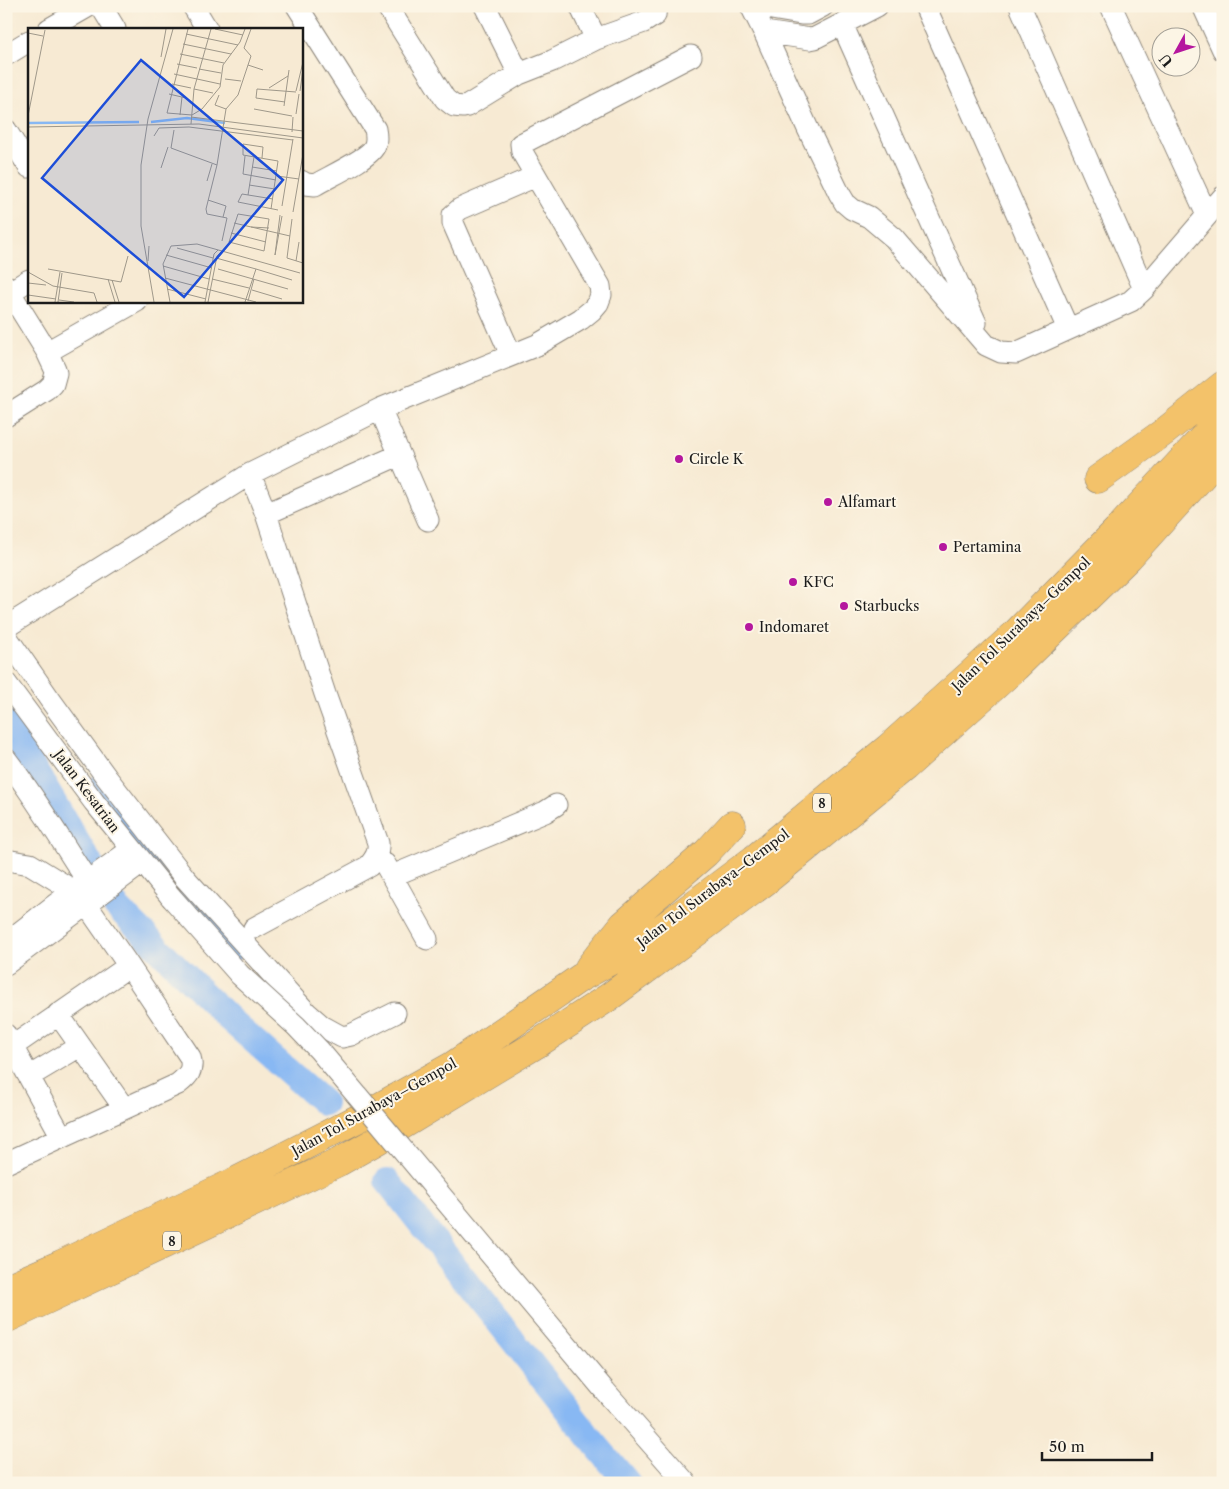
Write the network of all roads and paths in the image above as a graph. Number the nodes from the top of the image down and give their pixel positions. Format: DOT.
graph roads {
  1 [pos="89,6"];
  2 [pos="101,6"];
  3 [pos="193,6"];
  4 [pos="297,6"];
  5 [pos="386,6"];
  6 [pos="485,6"];
  7 [pos="580,6"];
  8 [pos="656,6"];
  9 [pos="753,6"];
  10 [pos="823,6"];
  11 [pos="877,6"];
  12 [pos="925,6"];
  13 [pos="1020,6"];
  14 [pos="1111,6"];
  15 [pos="1203,6"];
  16 [pos="842,24"];
  17 [pos="51,28"];
  18 [pos="114,28"];
  19 [pos="205,28"];
  20 [pos="764,32"];
  21 [pos="596,40"];
  22 [pos="28,42"];
  23 [pos="1223,50"];
  24 [pos="6,55"];
  25 [pos="690,56"];
  26 [pos="520,74"];
  27 [pos="6,130"];
  28 [pos="28,165"];
  29 [pos="536,176"];
  30 [pos="302,182"];
  31 [pos="1223,196"];
  32 [pos="1207,215"];
  33 [pos="28,280"];
  34 [pos="8,289"];
  35 [pos="1144,289"];
  36 [pos="135,302"];
  37 [pos="14,316"];
  38 [pos="1068,330"];
  39 [pos="986,345"];
  40 [pos="47,352"];
  41 [pos="512,355"];
  42 [pos="1223,386"];
  43 [pos="380,409"];
  44 [pos="6,416"];
  45 [pos="1223,416"];
  46 [pos="1223,453"];
  47 [pos="399,455"];
  48 [pos="250,474"];
  49 [pos="1098,480"];
  50 [pos="266,514"];
  51 [pos="428,520"];
  52 [pos="6,627"];
  53 [pos="6,636"];
  54 [pos="6,683"];
  55 [pos="42,708"];
  56 [pos="6,759"];
  57 [pos="556,806"];
  58 [pos="732,824"];
  59 [pos="378,851"];
  60 [pos="6,860"];
  61 [pos="147,860"];
  62 [pos="392,876"];
  63 [pos="175,888"];
  64 [pos="89,890"];
  65 [pos="250,938"];
  66 [pos="428,939"];
  67 [pos="6,943"];
  68 [pos="6,964"];
  69 [pos="129,966"];
  70 [pos="580,978"];
  71 [pos="395,1013"];
  72 [pos="58,1014"];
  73 [pos="9,1040"];
  74 [pos="80,1046"];
  75 [pos="30,1076"];
  76 [pos="124,1108"];
  77 [pos="62,1137"];
  78 [pos="6,1163"];
  79 [pos="6,1288"];
  80 [pos="6,1320"];
  81 [pos="686,1483"];
  1 -- 17 [label="street"];
  2 -- 18 [label="street"];
  3 -- 19 [label="street"];
  4 -- 30 [label="street"];
  5 -- 26 [label="street"];
  6 -- 26 [label="street"];
  7 -- 21 [label="street"];
  8 -- 21 [label="street"];
  9 -- 10 [label="street"];
  9 -- 20 [label="street"];
  11 -- 16 [label="street"];
  12 -- 38 [label="street"];
  13 -- 35 [label="street"];
  14 -- 32 [label="street"];
  15 -- 23 [label="street"];
  16 -- 20 [label="street"];
  16 -- 39 [label="street"];
  20 -- 39 [label="street"];
  21 -- 26 [label="street"];
  22 -- 24 [label="street"];
  25 -- 29 [label="street"];
  27 -- 28 [label="street"];
  29 -- 41 [label="street"];
  29 -- 41 [label="street"];
  31 -- 32 [label="street"];
  32 -- 35 [label="street"];
  33 -- 34 [label="street"];
  34 -- 37 [label="street"];
  35 -- 38 [label="street"];
  36 -- 40 [label="street"];
  37 -- 40 [label="street"];
  38 -- 39 [label="street"];
  40 -- 44 [label="street"];
  41 -- 43 [label="street"];
  42 -- 49 [label="highway"];
  43 -- 47 [label="street"];
  43 -- 48 [label="street"];
  45 -- 70 [label="highway, Jalan Tol Surabaya–Gempol / 8"];
  46 -- 80 [label="highway, Jalan Tol Surabaya–Gempol / 8"];
  47 -- 50 [label="street"];
  47 -- 51 [label="street"];
  48 -- 50 [label="street"];
  48 -- 52 [label="street"];
  50 -- 59 [label="street"];
  53 -- 55 [label="street"];
  54 -- 55 [label="street, Jalan Kesatrian"];
  55 -- 61 [label="street, Jalan Kesatrian"];
  55 -- 61 [label="street"];
  56 -- 64 [label="street"];
  57 -- 62 [label="street"];
  58 -- 70 [label="highway"];
  59 -- 62 [label="street"];
  59 -- 65 [label="street"];
  60 -- 64 [label="street"];
  61 -- 63 [label="street, Jalan Kesatrian"];
  61 -- 64 [label="street"];
  62 -- 66 [label="street"];
  63 -- 65 [label="street"];
  63 -- 81 [label="street, bridge"];
  64 -- 67 [label="street"];
  64 -- 68 [label="street"];
  64 -- 69 [label="street"];
  65 -- 71 [label="street"];
  69 -- 72 [label="street"];
  69 -- 76 [label="street"];
  70 -- 79 [label="highway, Jalan Tol Surabaya–Gempol / 8"];
  72 -- 73 [label="street"];
  72 -- 74 [label="street"];
  73 -- 75 [label="street"];
  74 -- 75 [label="street"];
  74 -- 76 [label="street"];
  75 -- 77 [label="street"];
  76 -- 77 [label="street"];
  77 -- 78 [label="street"];
}
